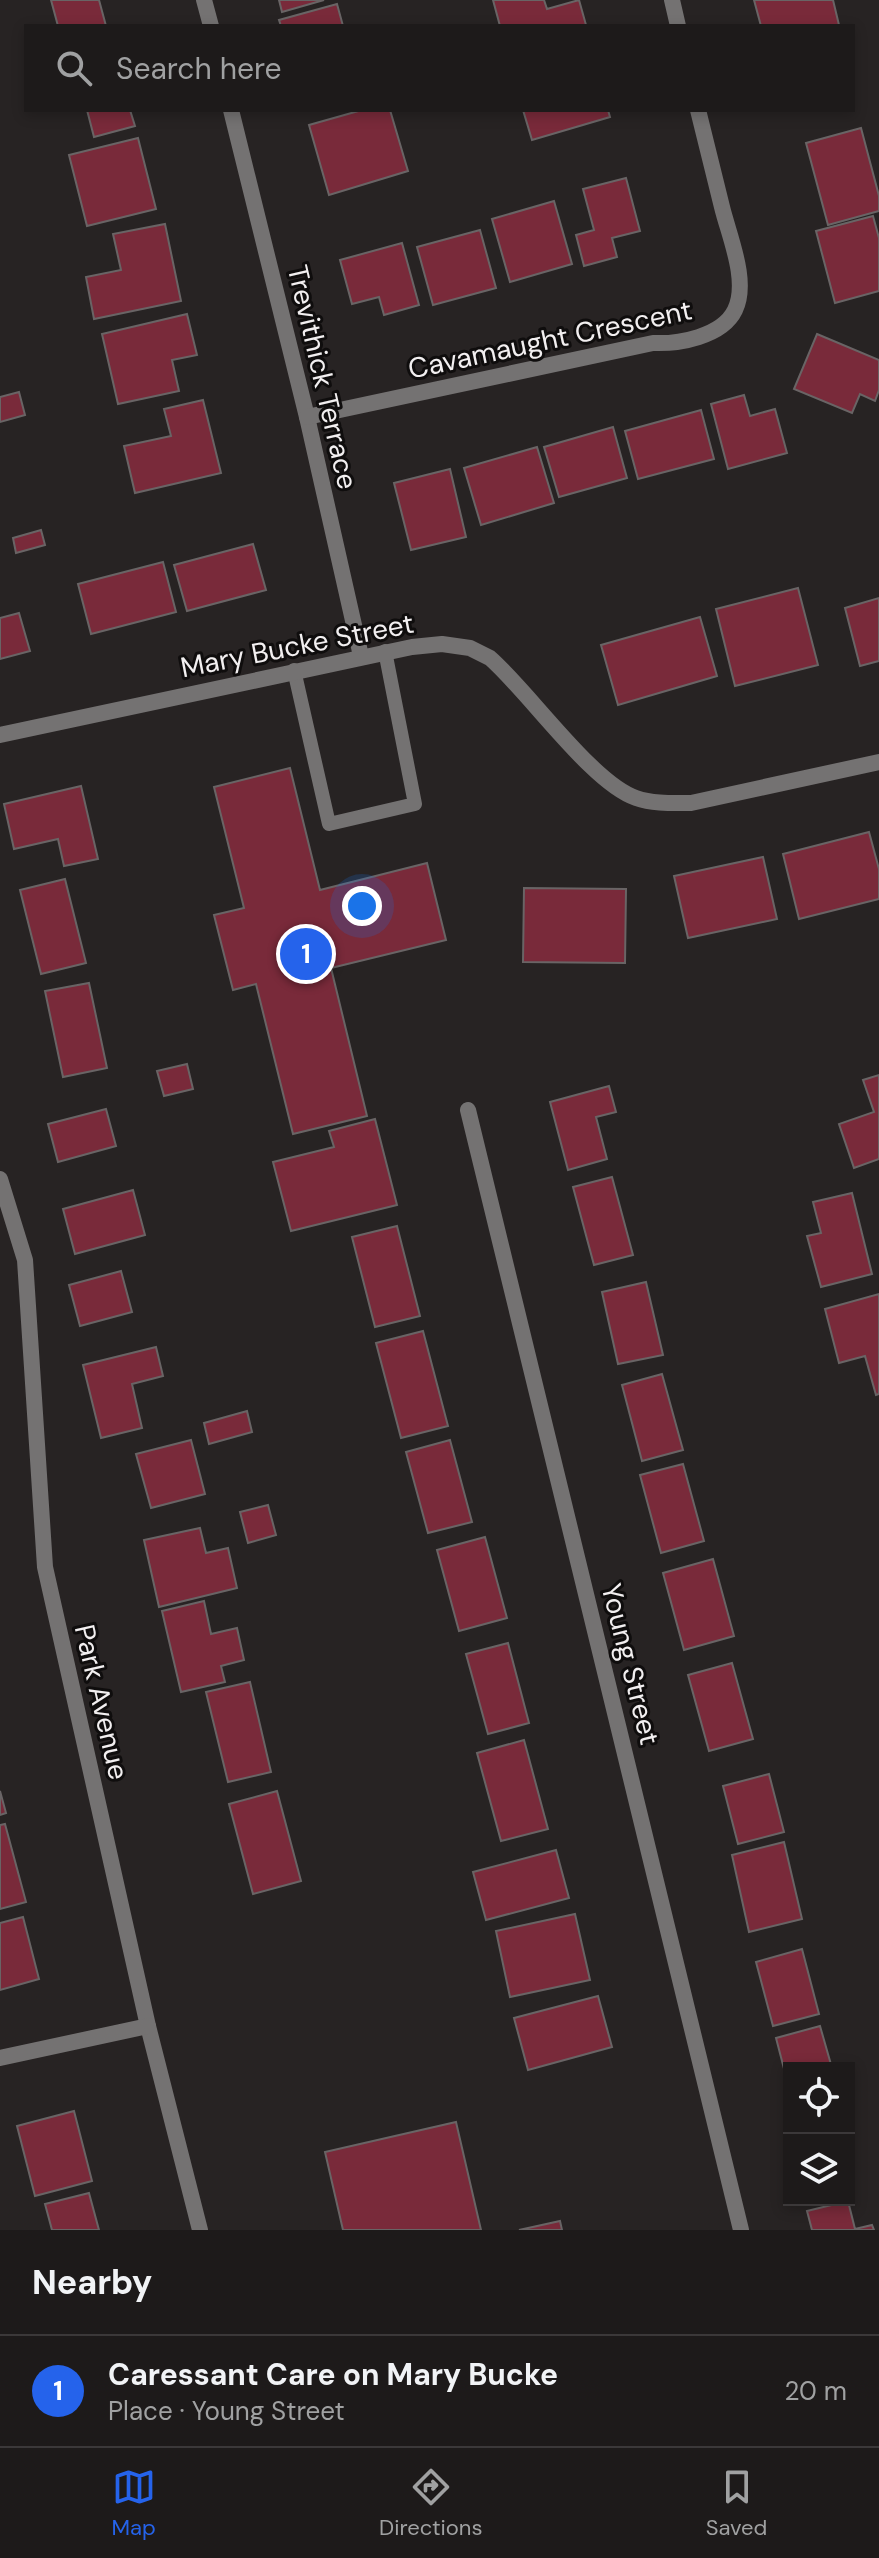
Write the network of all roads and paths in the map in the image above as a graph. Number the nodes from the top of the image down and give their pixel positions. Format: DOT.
graph roads {
  1 [pos="204,0"];
  2 [pos="672,0"];
  3 [pos="210,24"];
  4 [pos="678,24"];
  5 [pos="231,112"];
  6 [pos="698,112"];
  7 [pos="307,417"];
  8 [pos="385,651"];
  9 [pos="361,656"];
  10 [pos="294,670"];
  11 [pos="0,735"];
  12 [pos="879,762"];
  13 [pos="468,1110"];
  14 [pos="0,1179"];
  15 [pos="148,2026"];
  16 [pos="0,2058"];
  17 [pos="200,2230"];
  18 [pos="741,2230"];
  1 -- 3 [label="street"];
  2 -- 4 [label="street"];
  5 -- 7 [label="street, Trevithick Terrace"];
  6 -- 7 [label="street, Cavamaught Crescent"];
  7 -- 9 [label="street, Trevithick Terrace"];
  8 -- 9 [label="street, Mary Bucke Street"];
  8 -- 10 [label="lane"];
  8 -- 12 [label="street, Mary Bucke Street"];
  9 -- 10 [label="street, Mary Bucke Street"];
  10 -- 11 [label="street, Mary Bucke Street"];
  13 -- 18 [label="street, Young Street"];
  14 -- 15 [label="street, Park Avenue"];
  15 -- 16 [label="street"];
  15 -- 17 [label="street, Park Avenue"];
}
